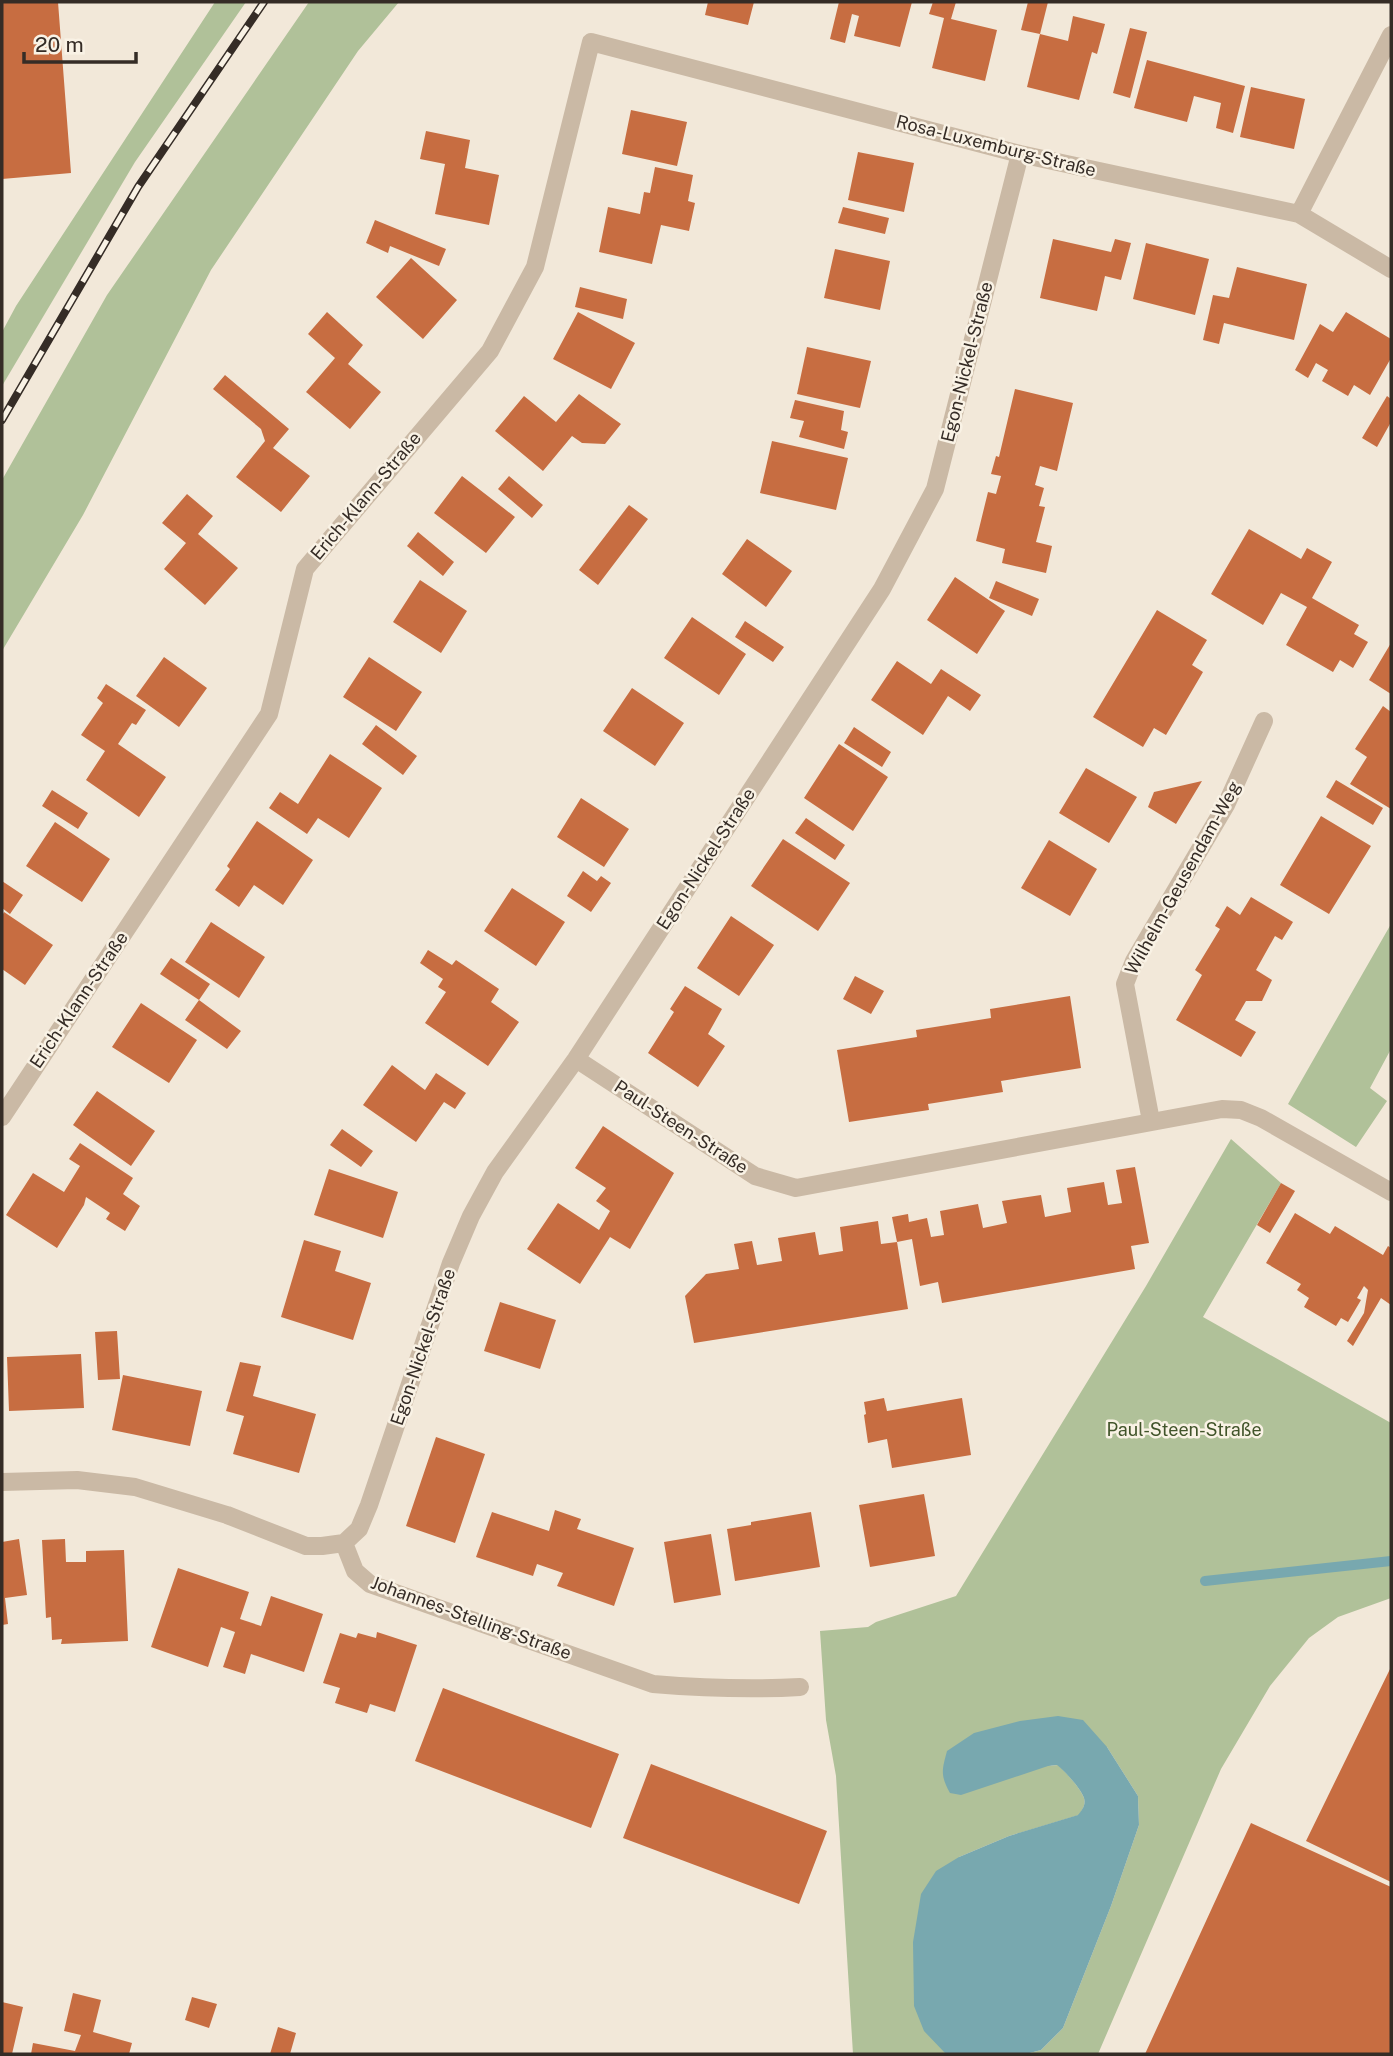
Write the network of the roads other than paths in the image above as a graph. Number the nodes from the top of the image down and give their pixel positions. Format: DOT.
graph roads {
  1 [pos="1391,35"];
  2 [pos="591,42"];
  3 [pos="1020,154"];
  4 [pos="1299,214"];
  5 [pos="1391,269"];
  6 [pos="1265,721"];
  7 [pos="576,1059"];
  8 [pos="2,1117"];
  9 [pos="1151,1121"];
  10 [pos="1391,1192"];
  11 [pos="2,1482"];
  12 [pos="344,1544"];
  13 [pos="800,1687"];
  1 -- 4 [label="street"];
  2 -- 3 [label="street, Rosa-Luxemburg-Straße"];
  2 -- 8 [label="street, Erich-Klann-Straße"];
  3 -- 4 [label="street, Rosa-Luxemburg-Straße"];
  3 -- 7 [label="street, Egon-Nickel-Straße"];
  4 -- 5 [label="street, Rosa-Luxemburg-Straße"];
  6 -- 9 [label="street, Wilhelm-Geusendam-Weg"];
  7 -- 9 [label="street, Paul-Steen-Straße"];
  7 -- 12 [label="street, Egon-Nickel-Straße"];
  9 -- 10 [label="street, Paul-Steen-Straße"];
  11 -- 12 [label="street"];
  12 -- 13 [label="street, Johannes-Stelling-Straße"];
}
